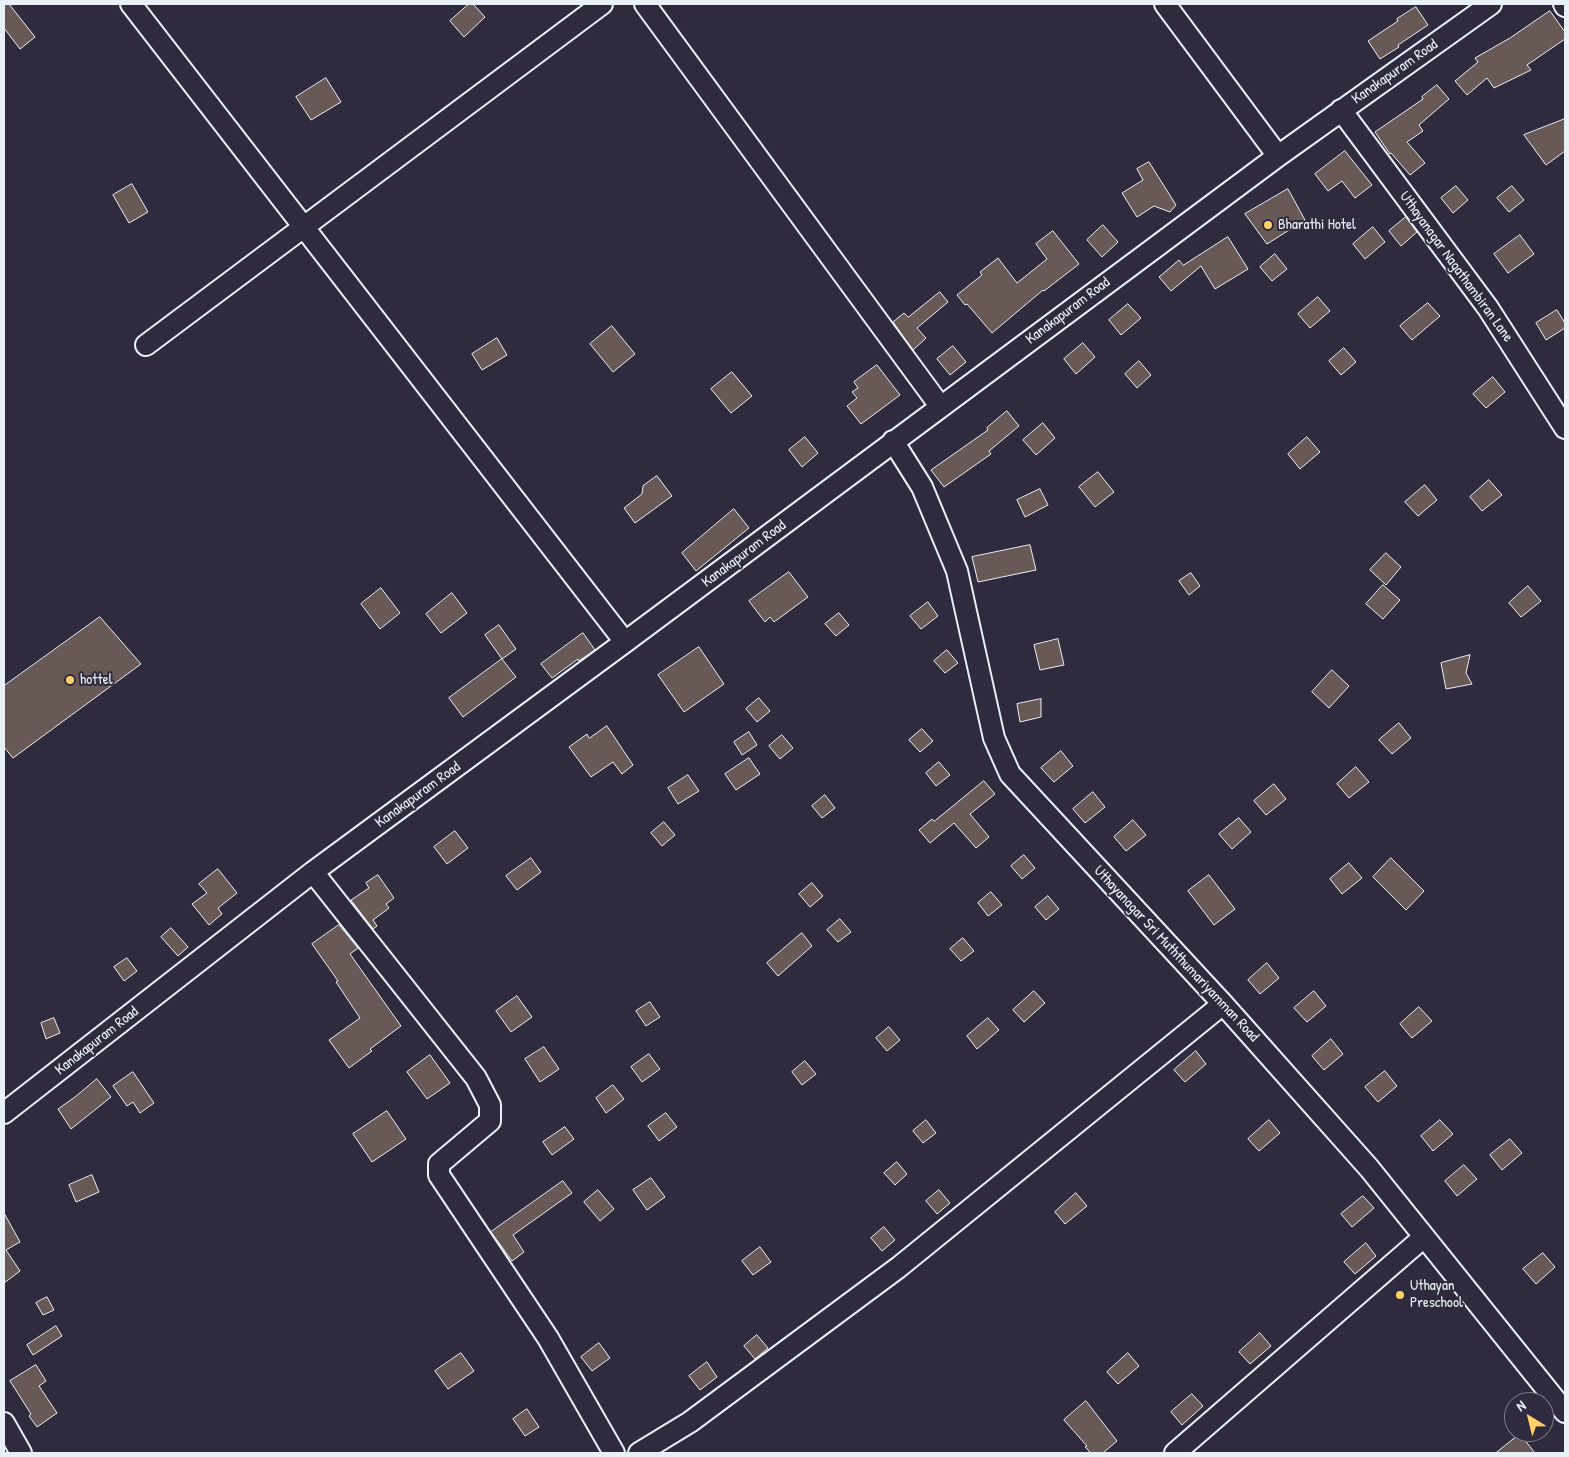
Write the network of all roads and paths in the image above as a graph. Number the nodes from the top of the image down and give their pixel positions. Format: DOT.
graph roads {
  1 [pos="131,4"];
  2 [pos="602,4"];
  3 [pos="645,4"];
  4 [pos="1165,4"];
  5 [pos="1491,4"];
  6 [pos="1341,110"];
  7 [pos="1278,156"];
  8 [pos="305,227"];
  9 [pos="146,345"];
  10 [pos="940,406"];
  11 [pos="1565,428"];
  12 [pos="893,441"];
  13 [pos="625,642"];
  14 [pos="313,872"];
  15 [pos="1223,1004"];
  16 [pos="4,1113"];
  17 [pos="1424,1236"];
  18 [pos="1565,1412"];
  19 [pos="4,1423"];
  20 [pos="21,1453"];
  21 [pos="614,1453"];
  22 [pos="639,1453"];
  23 [pos="1175,1453"];
  1 -- 8 [label="street"];
  2 -- 8 [label="street"];
  3 -- 10 [label="street"];
  4 -- 7 [label="street"];
  5 -- 6 [label="street, Kanakapuram Road"];
  6 -- 7 [label="street, Kanakapuram Road"];
  6 -- 11 [label="street, Uthayanagar Nagathambiran Lane"];
  7 -- 10 [label="street, Kanakapuram Road"];
  8 -- 9 [label="street"];
  8 -- 13 [label="street"];
  10 -- 12 [label="street, Kanakapuram Road"];
  12 -- 13 [label="street, Kanakapuram Road"];
  12 -- 15 [label="street, Uthayanagar Sri Muththumariyamman Road"];
  13 -- 14 [label="street, Kanakapuram Road"];
  14 -- 16 [label="street, Kanakapuram Road"];
  14 -- 21 [label="street"];
  15 -- 17 [label="street, Uthayanagar Sri Muththumariyamman Road"];
  15 -- 22 [label="street"];
  17 -- 18 [label="street, Uthayanagar Sri Muththumariyamman Road"];
  17 -- 23 [label="street"];
  19 -- 20 [label="street"];
}
